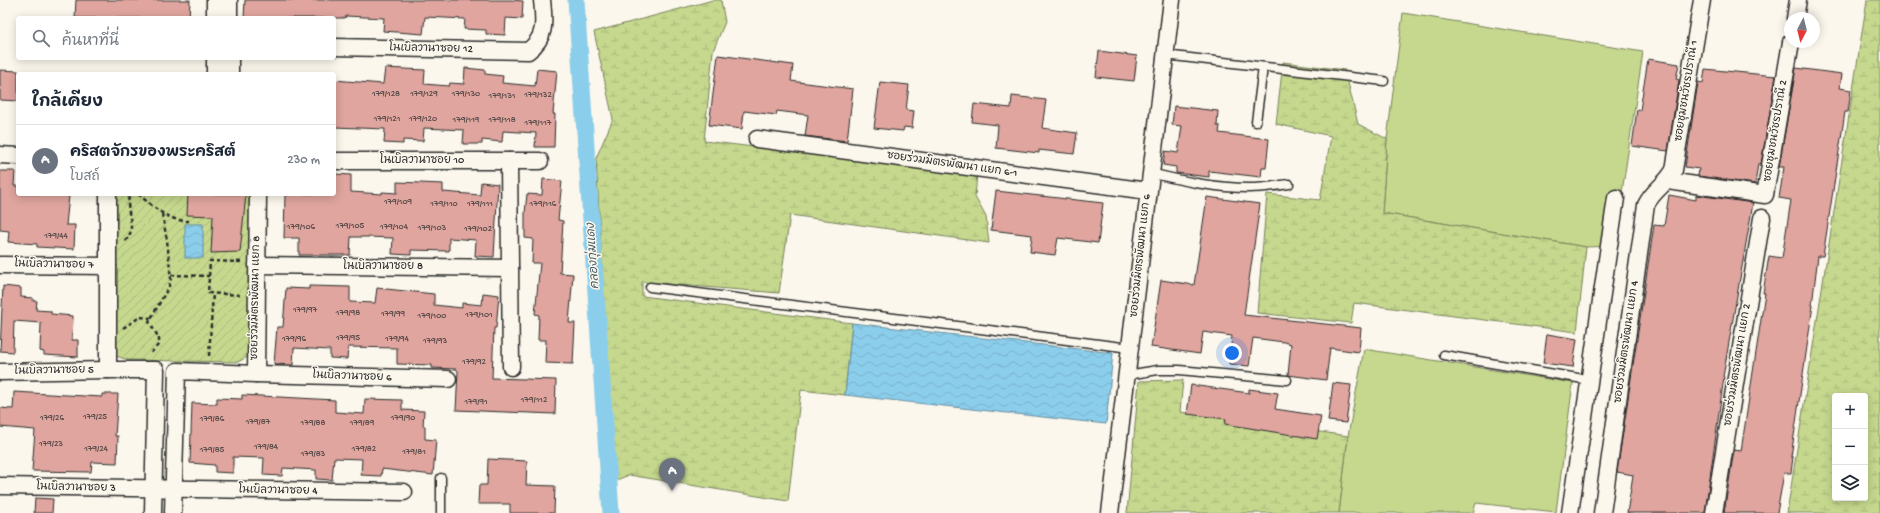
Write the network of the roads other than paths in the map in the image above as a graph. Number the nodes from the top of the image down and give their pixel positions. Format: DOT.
graph roads {
  1 [pos="215,0"];
  2 [pos="229,0"];
  3 [pos="542,0"];
  4 [pos="1172,0"];
  5 [pos="1702,0"];
  6 [pos="1798,0"];
  7 [pos="1796,12"];
  8 [pos="215,16"];
  9 [pos="230,16"];
  10 [pos="336,47"];
  11 [pos="1790,48"];
  12 [pos="1165,55"];
  13 [pos="216,60"];
  14 [pos="230,60"];
  15 [pos="1263,67"];
  16 [pos="215,72"];
  17 [pos="230,72"];
  18 [pos="1384,81"];
  19 [pos="1256,122"];
  20 [pos="757,139"];
  21 [pos="0,155"];
  22 [pos="16,156"];
  23 [pos="509,160"];
  24 [pos="336,161"];
  25 [pos="540,161"];
  26 [pos="1150,173"];
  27 [pos="1668,181"];
  28 [pos="1289,184"];
  29 [pos="1148,191"];
  30 [pos="108,196"];
  31 [pos="258,196"];
  32 [pos="1616,198"];
  33 [pos="1762,218"];
  34 [pos="257,264"];
  35 [pos="0,265"];
  36 [pos="108,266"];
  37 [pos="510,268"];
  38 [pos="650,287"];
  39 [pos="1130,348"];
  40 [pos="1444,354"];
  41 [pos="511,367"];
  42 [pos="108,370"];
  43 [pos="156,370"];
  44 [pos="176,371"];
  45 [pos="0,372"];
  46 [pos="256,374"];
  47 [pos="1127,374"];
  48 [pos="448,379"];
  49 [pos="1287,380"];
  50 [pos="1589,380"];
  51 [pos="441,478"];
  52 [pos="0,486"];
  53 [pos="153,489"];
  54 [pos="173,489"];
  55 [pos="404,492"];
  56 [pos="153,513"];
  57 [pos="173,513"];
  58 [pos="441,513"];
  59 [pos="1110,513"];
  60 [pos="1570,513"];
  61 [pos="1602,513"];
  62 [pos="1714,513"];
  1 -- 8 [label="street"];
  2 -- 9 [label="street"];
  3 -- 10 [label="street, โนเบิลวานาซอย 12"];
  4 -- 12 [label="street, ซอยร่วมมิตรพัฒนา แยก 6"];
  5 -- 27 [label="street, ซอยชุมชนวัชรปราณี 1"];
  6 -- 7 [label="street"];
  11 -- 27 [label="street, ซอยชุมชนวัชรปราณี 2"];
  12 -- 15 [label="lane"];
  12 -- 26 [label="street, ซอยร่วมมิตรพัฒนา แยก 6"];
  13 -- 16 [label="street"];
  14 -- 17 [label="street"];
  15 -- 18 [label="lane"];
  15 -- 19 [label="lane"];
  20 -- 29 [label="street, ซอยร่วมมิตรพัฒนา แยก 6-1"];
  21 -- 22 [label="street"];
  23 -- 24 [label="street, โนเบิลวานาซอย 10"];
  23 -- 25 [label="street, โนเบิลวานาซอย 10"];
  23 -- 37 [label="street"];
  26 -- 28 [label="lane"];
  26 -- 29 [label="street, ซอยร่วมมิตรพัฒนา แยก 6"];
  27 -- 61 [label="street, ซอยร่วมมิตรพัฒนา แยก 4"];
  29 -- 39 [label="street, ซอยร่วมมิตรพัฒนา แยก 6"];
  30 -- 36 [label="street"];
  31 -- 34 [label="street, ซอยร่วมมิตรพัฒนา แยก 8"];
  32 -- 50 [label="street"];
  33 -- 62 [label="street, ซอยร่วมมิตรพัฒนา แยก 2"];
  34 -- 37 [label="street, โนเบิลวานาซอย 8"];
  34 -- 46 [label="street, ซอยร่วมมิตรพัฒนา แยก 8"];
  35 -- 36 [label="street, โนเบิลวานาซอย 7"];
  36 -- 42 [label="street"];
  37 -- 41 [label="street"];
  38 -- 39 [label="lane"];
  39 -- 47 [label="street, ซอยร่วมมิตรพัฒนา แยก 6"];
  40 -- 50 [label="lane"];
  42 -- 43 [label="street"];
  42 -- 45 [label="street, โนเบิลวานาซอย 5"];
  43 -- 44 [label="street, ซอยร่วมมิตรพัฒนา แยก 8"];
  43 -- 53 [label="street"];
  44 -- 46 [label="street, ซอยร่วมมิตรพัฒนา แยก 8"];
  44 -- 54 [label="street"];
  46 -- 48 [label="street, โนเบิลวานาซอย 6"];
  47 -- 49 [label="lane"];
  47 -- 59 [label="street, ซอยร่วมมิตรพัฒนา แยก 6"];
  50 -- 60 [label="street"];
  51 -- 58 [label="lane"];
  52 -- 53 [label="street, โนเบิลวานาซอย 3"];
  53 -- 54 [label="street, โนเบิลวานาซอย 4"];
  53 -- 56 [label="street"];
  54 -- 55 [label="street, โนเบิลวานาซอย 4"];
  54 -- 57 [label="street"];
}
